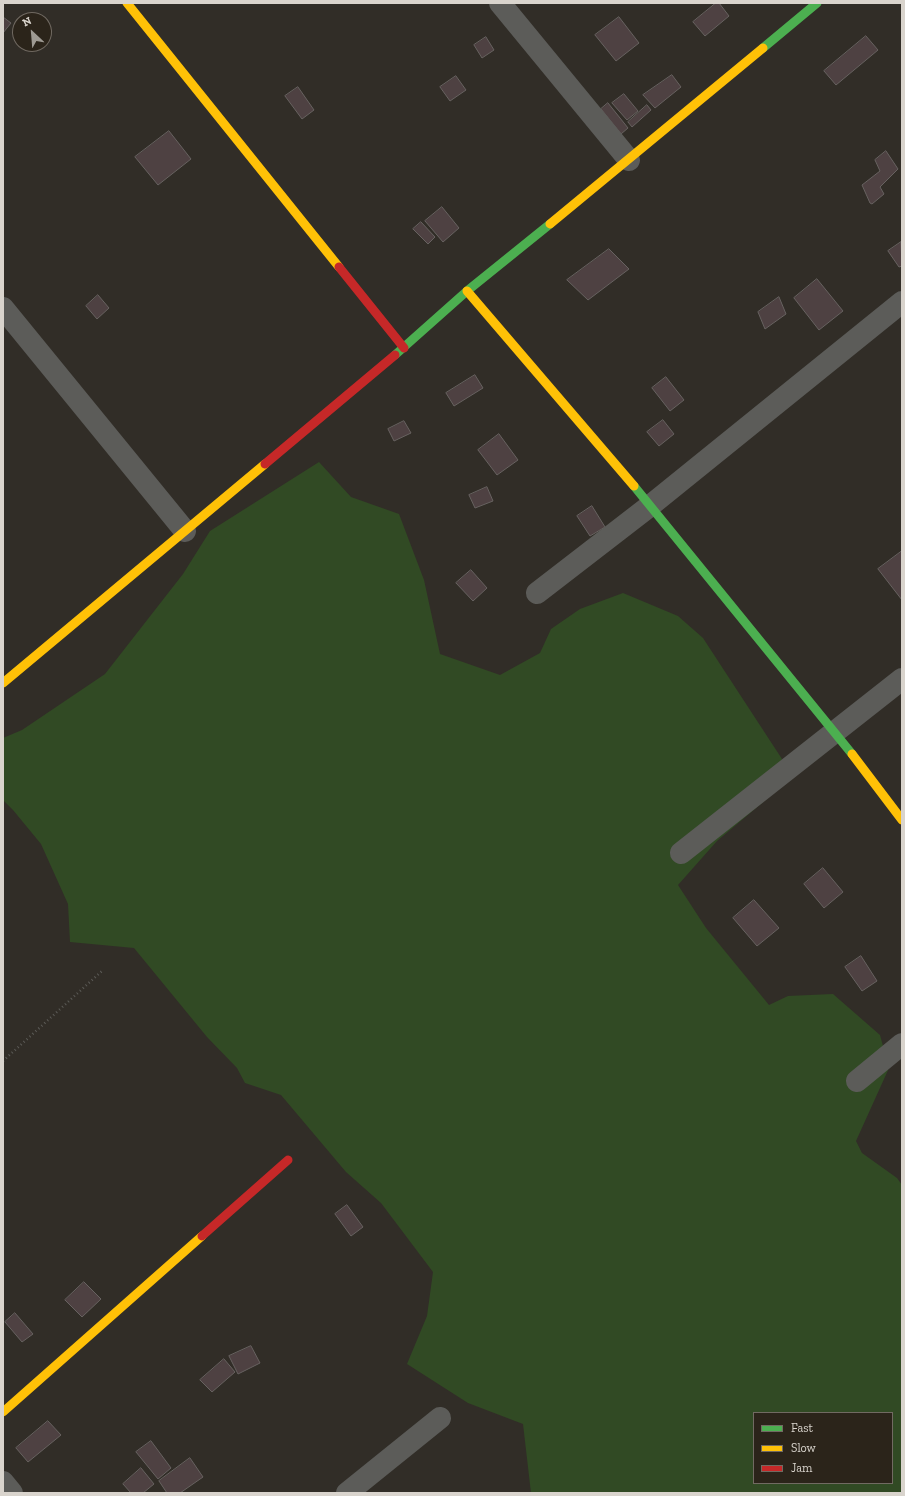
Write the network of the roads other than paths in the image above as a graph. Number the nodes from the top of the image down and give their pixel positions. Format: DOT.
graph roads {
  1 [pos="127,3"];
  2 [pos="500,3"];
  3 [pos="818,3"];
  4 [pos="629,160"];
  5 [pos="467,291"];
  6 [pos="902,302"];
  7 [pos="3,308"];
  8 [pos="404,348"];
  9 [pos="651,505"];
  10 [pos="184,531"];
  11 [pos="537,593"];
  12 [pos="902,679"];
  13 [pos="3,683"];
  14 [pos="834,731"];
  15 [pos="902,820"];
  16 [pos="681,853"];
  17 [pos="902,1044"];
  18 [pos="856,1081"];
  19 [pos="288,1160"];
  20 [pos="3,1412"];
  21 [pos="440,1418"];
  22 [pos="3,1482"];
  23 [pos="12,1493"];
  24 [pos="347,1493"];
  1 -- 8 [label="street"];
  2 -- 4 [label="street"];
  3 -- 4 [label="street"];
  4 -- 5 [label="street"];
  5 -- 8 [label="street"];
  5 -- 9 [label="street"];
  6 -- 9 [label="street"];
  7 -- 10 [label="street"];
  8 -- 10 [label="street"];
  9 -- 11 [label="street"];
  9 -- 14 [label="street"];
  10 -- 13 [label="street"];
  12 -- 14 [label="street"];
  14 -- 15 [label="street"];
  14 -- 16 [label="street"];
  17 -- 18 [label="street"];
  19 -- 20 [label="street"];
  21 -- 24 [label="street"];
  22 -- 23 [label="street"];
}
